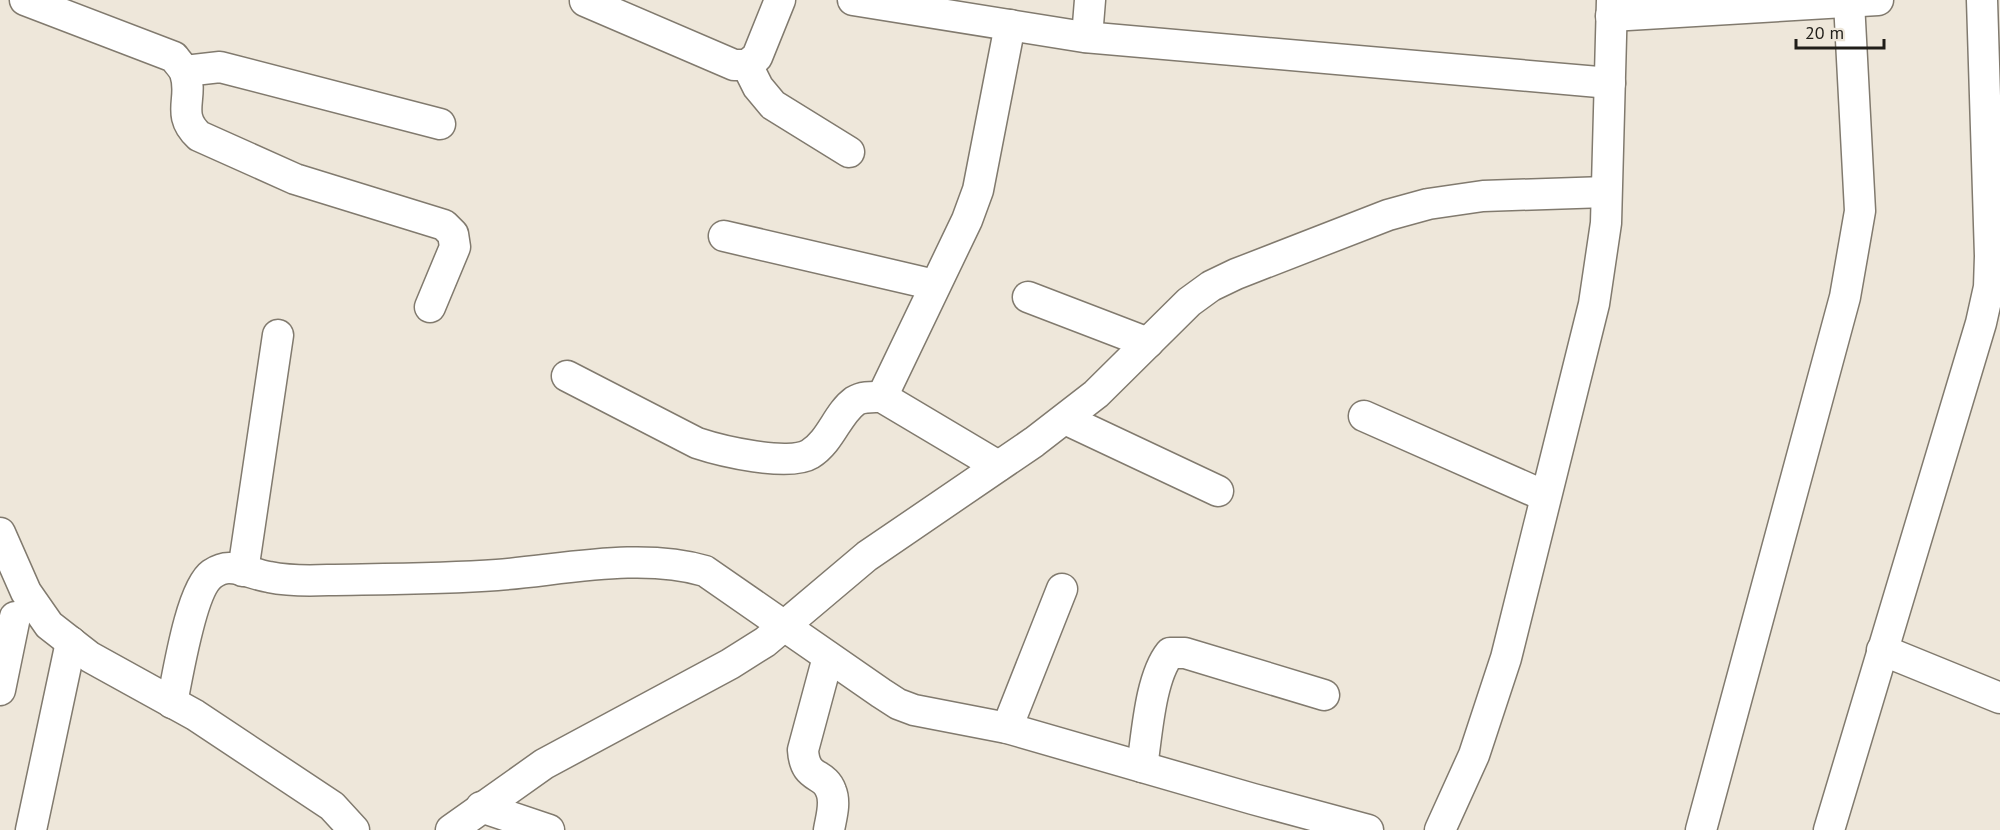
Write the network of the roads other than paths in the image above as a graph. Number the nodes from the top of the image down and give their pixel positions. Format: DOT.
graph roads {
  1 [pos="25,0"];
  2 [pos="780,0"];
  3 [pos="853,0"];
  4 [pos="1090,0"];
  5 [pos="1878,0"];
  6 [pos="1982,0"];
  7 [pos="585,1"];
  8 [pos="1849,2"];
  9 [pos="1611,8"];
  10 [pos="1010,25"];
  11 [pos="1087,37"];
  12 [pos="747,65"];
  13 [pos="185,72"];
  14 [pos="1610,83"];
  15 [pos="440,124"];
  16 [pos="849,152"];
  17 [pos="1606,192"];
  18 [pos="724,236"];
  19 [pos="935,285"];
  20 [pos="1028,297"];
  21 [pos="430,308"];
  22 [pos="278,335"];
  23 [pos="1148,343"];
  24 [pos="567,376"];
  25 [pos="882,397"];
  26 [pos="1364,416"];
  27 [pos="1065,418"];
  28 [pos="998,466"];
  29 [pos="1218,491"];
  30 [pos="1545,496"];
  31 [pos="0,533"];
  32 [pos="243,571"];
  33 [pos="1062,588"];
  34 [pos="17,616"];
  35 [pos="783,626"];
  36 [pos="71,642"];
  37 [pos="1882,650"];
  38 [pos="828,657"];
  39 [pos="0,690"];
  40 [pos="1324,695"];
  41 [pos="2000,698"];
  42 [pos="172,703"];
  43 [pos="1007,728"];
  44 [pos="1142,767"];
  45 [pos="481,807"];
  46 [pos="31,830"];
  47 [pos="354,830"];
  48 [pos="451,830"];
  49 [pos="549,830"];
  50 [pos="829,830"];
  51 [pos="1368,830"];
  52 [pos="1440,830"];
  53 [pos="1701,830"];
  54 [pos="1828,830"];
  1 -- 13 [label="street"];
  2 -- 12 [label="street"];
  3 -- 10 [label="street"];
  4 -- 11 [label="street"];
  5 -- 8 [label="street"];
  6 -- 37 [label="street"];
  7 -- 12 [label="street"];
  8 -- 9 [label="street"];
  8 -- 53 [label="street"];
  9 -- 14 [label="street"];
  10 -- 11 [label="street"];
  10 -- 19 [label="street"];
  11 -- 14 [label="street"];
  12 -- 16 [label="street"];
  13 -- 15 [label="street"];
  13 -- 21 [label="street"];
  14 -- 17 [label="street"];
  17 -- 23 [label="street"];
  17 -- 30 [label="street"];
  18 -- 19 [label="street"];
  19 -- 25 [label="street"];
  20 -- 23 [label="street"];
  22 -- 32 [label="street"];
  23 -- 27 [label="street"];
  24 -- 25 [label="street"];
  25 -- 28 [label="street"];
  26 -- 30 [label="street"];
  27 -- 28 [label="street"];
  27 -- 29 [label="street"];
  28 -- 35 [label="street"];
  30 -- 52 [label="street"];
  31 -- 34 [label="street"];
  32 -- 35 [label="street"];
  32 -- 42 [label="street"];
  33 -- 43 [label="street"];
  34 -- 36 [label="street"];
  34 -- 39 [label="street"];
  35 -- 38 [label="street"];
  35 -- 45 [label="street"];
  36 -- 42 [label="street"];
  36 -- 46 [label="street"];
  37 -- 41 [label="street"];
  37 -- 54 [label="street"];
  38 -- 43 [label="street"];
  38 -- 50 [label="street"];
  40 -- 44 [label="street"];
  42 -- 47 [label="street"];
  43 -- 44 [label="street"];
  44 -- 51 [label="street"];
  45 -- 48 [label="street"];
  45 -- 49 [label="street"];
}
